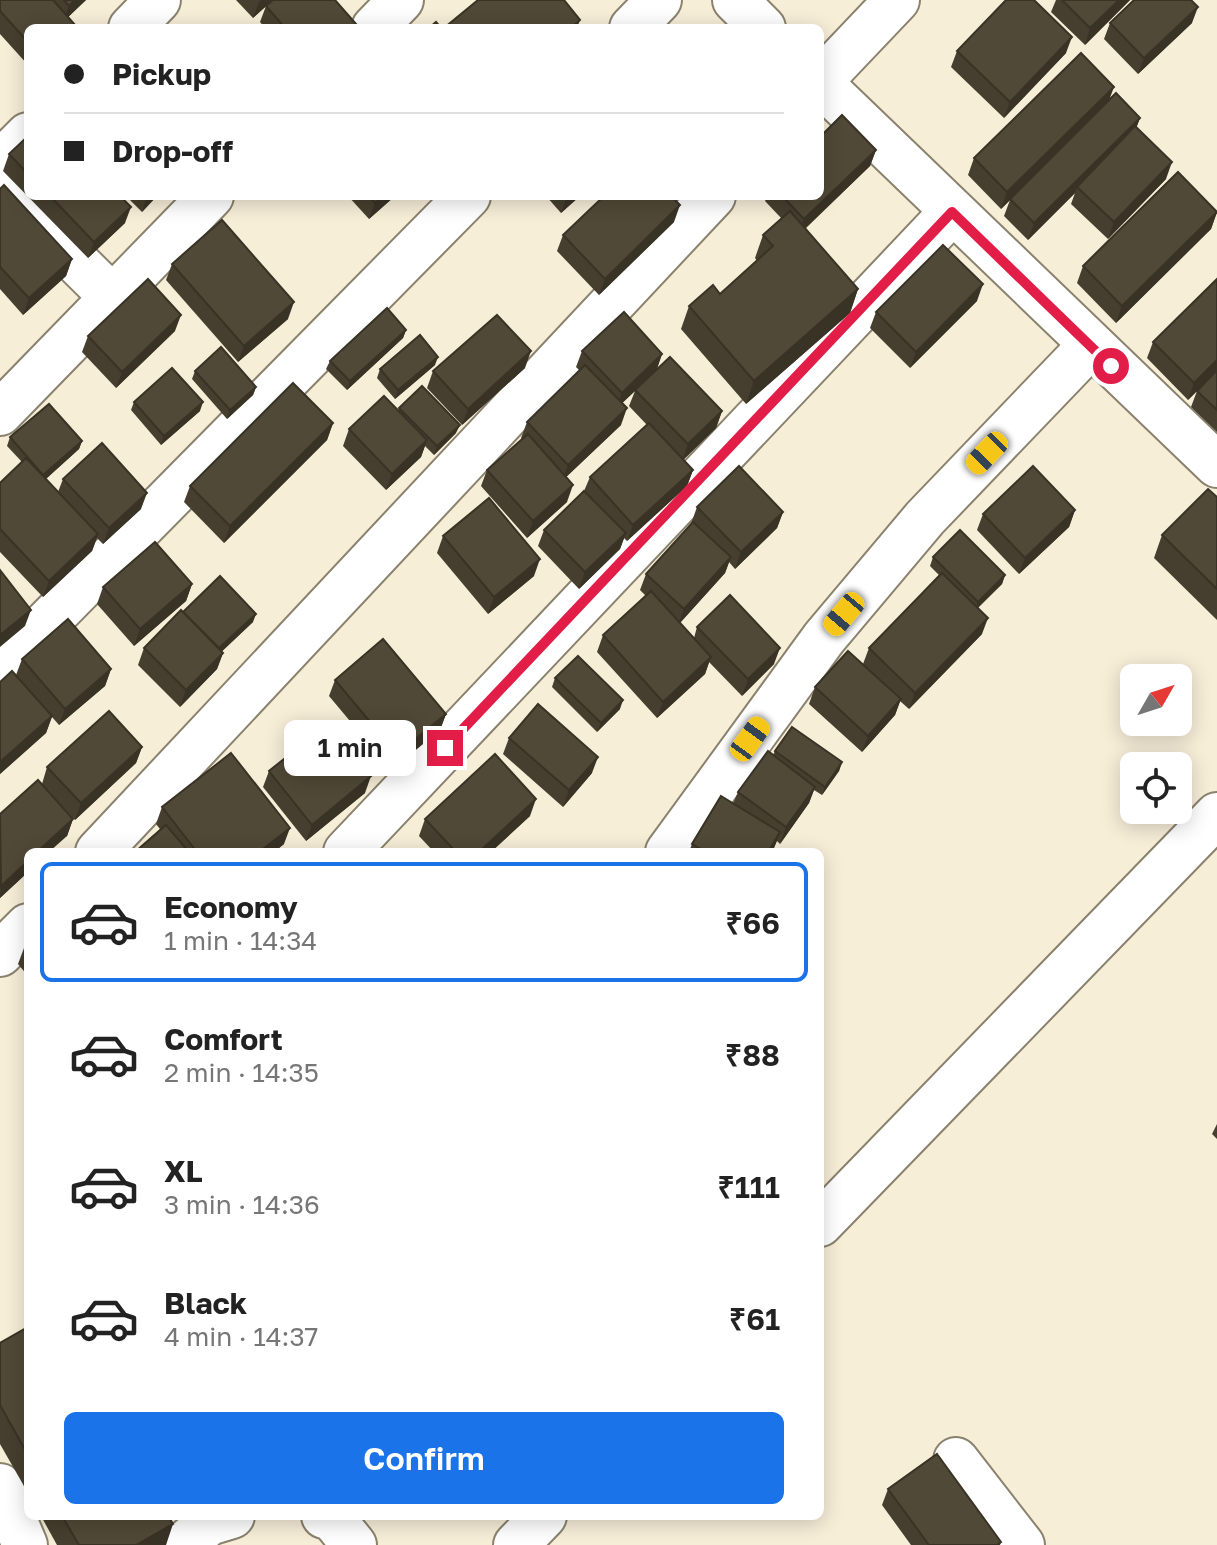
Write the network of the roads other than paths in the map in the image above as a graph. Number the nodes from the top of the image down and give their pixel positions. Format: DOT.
graph roads {
  1 [pos="158,0"];
  2 [pos="401,0"];
  3 [pos="659,0"];
  4 [pos="735,0"];
  5 [pos="897,0"];
  6 [pos="135,24"];
  7 [pos="378,24"];
  8 [pos="636,24"];
  9 [pos="759,24"];
  10 [pos="824,78"];
  11 [pos="824,86"];
  12 [pos="7,158"];
  13 [pos="24,181"];
  14 [pos="39,200"];
  15 [pos="207,200"];
  16 [pos="464,200"];
  17 [pos="709,200"];
  18 [pos="952,212"];
  19 [pos="112,297"];
  20 [pos="1090,346"];
  21 [pos="0,413"];
  22 [pos="1217,465"];
  23 [pos="0,670"];
  24 [pos="1217,815"];
  25 [pos="102,848"];
  26 [pos="350,848"];
  27 [pos="671,848"];
  28 [pos="24,930"];
  29 [pos="0,954"];
  30 [pos="824,1220"];
  31 [pos="956,1460"];
  32 [pos="0,1486"];
  33 [pos="219,1520"];
  34 [pos="334,1520"];
  35 [pos="540,1520"];
  36 [pos="25,1545"];
  37 [pos="183,1545"];
  38 [pos="354,1545"];
  39 [pos="516,1545"];
  40 [pos="1022,1545"];
  1 -- 6 [label="street"];
  2 -- 7 [label="street"];
  3 -- 8 [label="street"];
  4 -- 9 [label="street"];
  5 -- 10 [label="street"];
  11 -- 18 [label="street"];
  12 -- 13 [label="street"];
  14 -- 19 [label="street"];
  15 -- 19 [label="street"];
  16 -- 23 [label="street"];
  17 -- 25 [label="street"];
  18 -- 20 [label="street"];
  18 -- 26 [label="street"];
  19 -- 21 [label="street"];
  20 -- 22 [label="street"];
  20 -- 27 [label="street"];
  24 -- 30 [label="street"];
  28 -- 29 [label="street"];
  31 -- 40 [label="street"];
  32 -- 36 [label="street"];
  33 -- 37 [label="street"];
  34 -- 38 [label="street"];
  35 -- 39 [label="street"];
}
